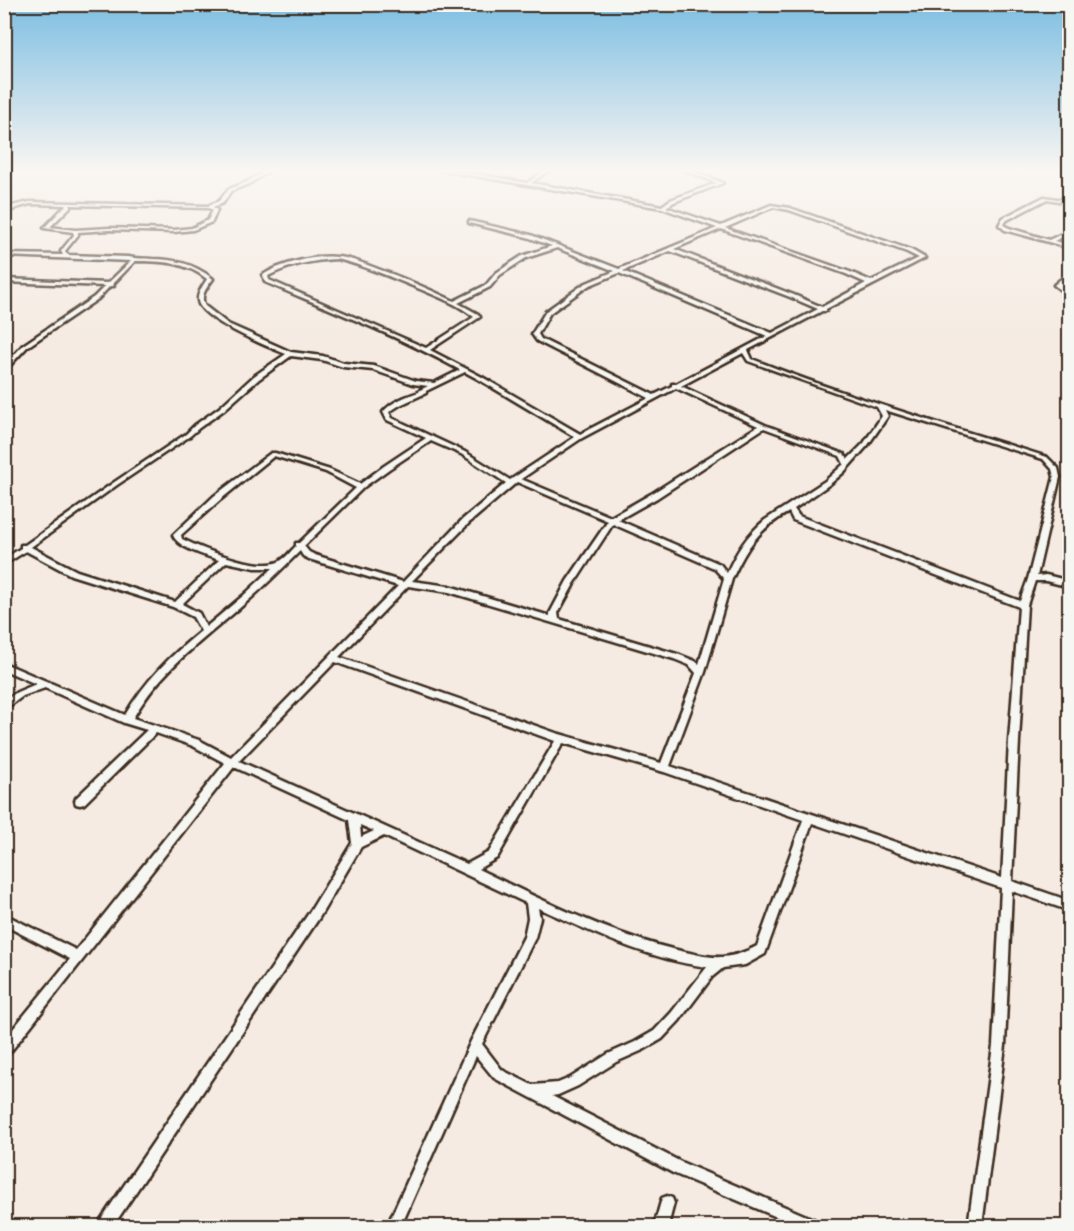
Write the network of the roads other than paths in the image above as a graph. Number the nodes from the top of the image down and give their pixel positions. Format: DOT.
graph roads {
  1 [pos="48,226"];
  2 [pos="198,226"];
  3 [pos="489,226"];
  4 [pos="836,226"];
  5 [pos="1003,226"];
  6 [pos="718,227"];
  7 [pos="75,231"];
  8 [pos="1070,231"];
  9 [pos="1050,241"];
  10 [pos="557,246"];
  11 [pos="1070,247"];
  12 [pos="669,249"];
  13 [pos="4,255"];
  14 [pos="66,256"];
  15 [pos="134,260"];
  16 [pos="1069,270"];
  17 [pos="619,272"];
  18 [pos="4,280"];
  19 [pos="869,284"];
  20 [pos="112,285"];
  21 [pos="1070,296"];
  22 [pos="454,303"];
  23 [pos="824,310"];
  24 [pos="771,336"];
  25 [pos="426,350"];
  26 [pos="745,350"];
  27 [pos="290,354"];
  28 [pos="731,357"];
  29 [pos="750,360"];
  30 [pos="4,370"];
  31 [pos="465,370"];
  32 [pos="432,384"];
  33 [pos="674,385"];
  34 [pos="652,397"];
  35 [pos="880,406"];
  36 [pos="898,412"];
  37 [pos="885,416"];
  38 [pos="763,426"];
  39 [pos="580,437"];
  40 [pos="429,439"];
  41 [pos="842,455"];
  42 [pos="855,456"];
  43 [pos="848,464"];
  44 [pos="513,481"];
  45 [pos="360,487"];
  46 [pos="790,508"];
  47 [pos="776,515"];
  48 [pos="796,518"];
  49 [pos="612,520"];
  50 [pos="299,545"];
  51 [pos="24,547"];
  52 [pos="306,554"];
  53 [pos="289,556"];
  54 [pos="226,558"];
  55 [pos="4,562"];
  56 [pos="279,565"];
  57 [pos="256,567"];
  58 [pos="265,579"];
  59 [pos="728,579"];
  60 [pos="1032,579"];
  61 [pos="406,584"];
  62 [pos="1070,584"];
  63 [pos="176,604"];
  64 [pos="1023,605"];
  65 [pos="554,617"];
  66 [pos="204,630"];
  67 [pos="333,658"];
  68 [pos="4,666"];
  69 [pos="700,672"];
  70 [pos="45,684"];
  71 [pos="4,707"];
  72 [pos="127,720"];
  73 [pos="153,730"];
  74 [pos="561,738"];
  75 [pos="232,762"];
  76 [pos="664,768"];
  77 [pos="80,801"];
  78 [pos="354,818"];
  79 [pos="808,818"];
  80 [pos="383,832"];
  81 [pos="357,844"];
  82 [pos="467,868"];
  83 [pos="1008,884"];
  84 [pos="531,900"];
  85 [pos="1070,906"];
  86 [pos="4,919"];
  87 [pos="78,957"];
  88 [pos="721,963"];
  89 [pos="476,1045"];
  90 [pos="4,1051"];
  91 [pos="531,1092"];
  92 [pos="667,1203"];
  93 [pos="105,1227"];
  94 [pos="394,1227"];
  95 [pos="661,1227"];
  96 [pos="813,1227"];
  97 [pos="975,1227"];
  1 -- 7 [label="street"];
  2 -- 7 [label="street"];
  3 -- 10 [label="street"];
  4 -- 19 [label="street"];
  5 -- 9 [label="street"];
  6 -- 12 [label="street"];
  6 -- 19 [label="street"];
  7 -- 14 [label="street"];
  8 -- 9 [label="street"];
  9 -- 11 [label="street"];
  10 -- 17 [label="street"];
  10 -- 22 [label="street"];
  12 -- 17 [label="street"];
  12 -- 23 [label="street"];
  13 -- 14 [label="street"];
  14 -- 15 [label="street"];
  15 -- 20 [label="street"];
  15 -- 27 [label="street"];
  16 -- 21 [label="street"];
  17 -- 24 [label="street"];
  17 -- 34 [label="street"];
  18 -- 20 [label="street"];
  19 -- 23 [label="street"];
  20 -- 30 [label="street"];
  22 -- 25 [label="street"];
  22 -- 25 [label="street"];
  23 -- 24 [label="street"];
  24 -- 26 [label="street"];
  25 -- 31 [label="street"];
  26 -- 28 [label="street"];
  26 -- 29 [label="street"];
  27 -- 32 [label="street"];
  27 -- 51 [label="street"];
  28 -- 29 [label="street"];
  28 -- 33 [label="street"];
  29 -- 35 [label="street"];
  31 -- 32 [label="street"];
  31 -- 39 [label="street"];
  32 -- 40 [label="street"];
  33 -- 34 [label="street"];
  33 -- 38 [label="street"];
  34 -- 39 [label="street"];
  35 -- 36 [label="street"];
  35 -- 37 [label="street"];
  36 -- 37 [label="street"];
  36 -- 60 [label="street"];
  37 -- 42 [label="street"];
  38 -- 41 [label="street"];
  38 -- 49 [label="street"];
  39 -- 44 [label="street"];
  40 -- 44 [label="street"];
  40 -- 45 [label="street"];
  41 -- 42 [label="street"];
  41 -- 43 [label="street"];
  42 -- 43 [label="street"];
  43 -- 46 [label="street"];
  44 -- 49 [label="street"];
  44 -- 61 [label="street"];
  45 -- 50 [label="street"];
  45 -- 54 [label="street"];
  46 -- 47 [label="street"];
  46 -- 48 [label="street"];
  47 -- 48 [label="street"];
  47 -- 59 [label="street"];
  48 -- 64 [label="street"];
  49 -- 59 [label="street"];
  49 -- 65 [label="street"];
  50 -- 52 [label="street"];
  50 -- 53 [label="street"];
  51 -- 55 [label="street"];
  51 -- 63 [label="street"];
  52 -- 53 [label="street"];
  52 -- 61 [label="street"];
  53 -- 56 [label="street"];
  54 -- 57 [label="street"];
  54 -- 63 [label="street"];
  56 -- 57 [label="street"];
  56 -- 58 [label="street"];
  57 -- 58 [label="street"];
  58 -- 66 [label="street"];
  59 -- 69 [label="street"];
  60 -- 62 [label="street"];
  60 -- 64 [label="street"];
  61 -- 65 [label="street"];
  61 -- 67 [label="street"];
  63 -- 66 [label="street"];
  64 -- 83 [label="street"];
  65 -- 69 [label="street"];
  66 -- 72 [label="street"];
  67 -- 74 [label="street"];
  67 -- 75 [label="street"];
  68 -- 70 [label="street"];
  69 -- 76 [label="street"];
  70 -- 71 [label="street"];
  70 -- 72 [label="street"];
  72 -- 73 [label="street"];
  73 -- 75 [label="street"];
  73 -- 77 [label="street"];
  74 -- 76 [label="street"];
  74 -- 82 [label="street"];
  75 -- 78 [label="street"];
  75 -- 87 [label="street"];
  76 -- 79 [label="street"];
  78 -- 80 [label="street"];
  78 -- 81 [label="street"];
  79 -- 83 [label="street"];
  79 -- 88 [label="street"];
  80 -- 81 [label="street"];
  80 -- 82 [label="street"];
  81 -- 93 [label="street"];
  82 -- 84 [label="street"];
  83 -- 85 [label="street"];
  83 -- 97 [label="street"];
  84 -- 88 [label="street"];
  84 -- 89 [label="street"];
  86 -- 87 [label="street"];
  87 -- 90 [label="street"];
  88 -- 91 [label="street"];
  89 -- 91 [label="street"];
  89 -- 94 [label="street"];
  91 -- 96 [label="street"];
  92 -- 95 [label="street"];
}
